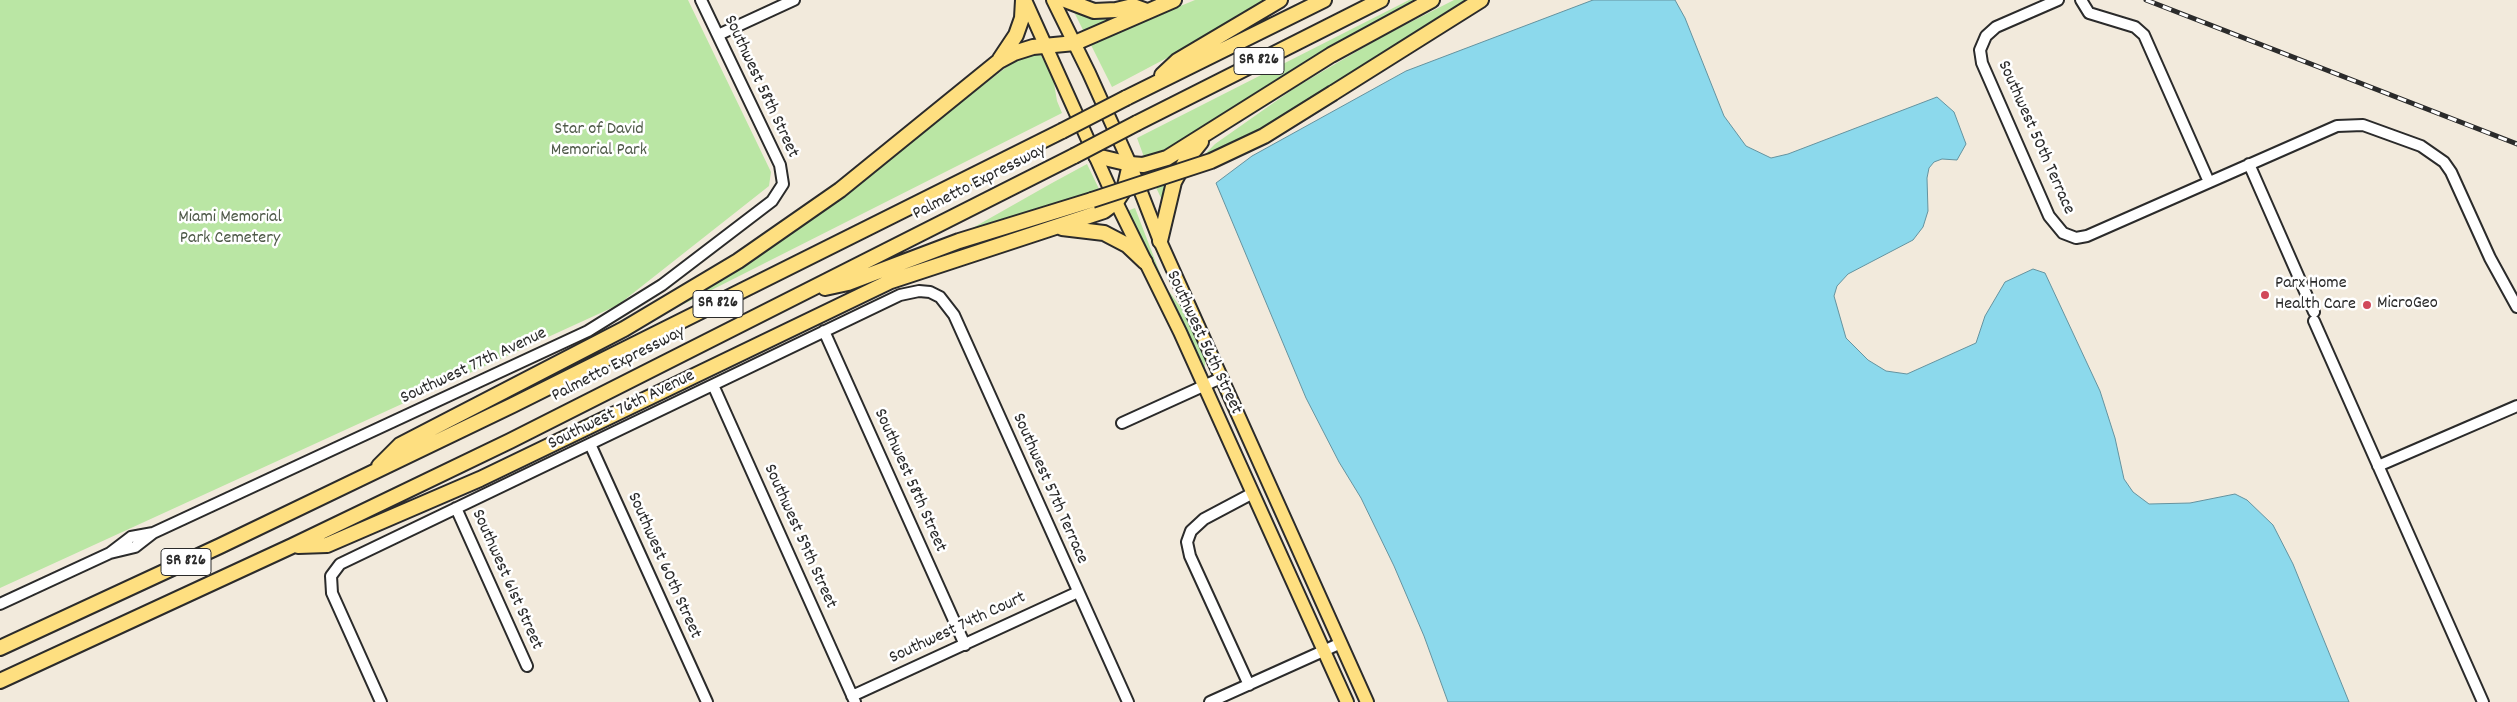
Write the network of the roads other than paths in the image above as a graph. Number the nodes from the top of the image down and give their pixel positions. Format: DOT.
graph roads {
  1 [pos="701,0"];
  2 [pos="793,0"];
  3 [pos="1024,0"];
  4 [pos="1053,0"];
  5 [pos="1065,0"];
  6 [pos="1174,0"];
  7 [pos="1280,0"];
  8 [pos="1324,0"];
  9 [pos="1381,0"];
  10 [pos="1432,0"];
  11 [pos="1482,0"];
  12 [pos="2058,0"];
  13 [pos="2080,0"];
  14 [pos="1147,11"];
  15 [pos="718,35"];
  16 [pos="1075,43"];
  17 [pos="1046,47"];
  18 [pos="999,61"];
  19 [pos="1153,85"];
  20 [pos="1210,131"];
  21 [pos="1096,156"];
  22 [pos="1130,164"];
  23 [pos="2248,164"];
  24 [pos="2209,182"];
  25 [pos="781,189"];
  26 [pos="1116,202"];
  27 [pos="1056,226"];
  28 [pos="1160,241"];
  29 [pos="1145,262"];
  30 [pos="810,291"];
  31 [pos="935,293"];
  32 [pos="2517,307"];
  33 [pos="824,331"];
  34 [pos="1221,378"];
  35 [pos="1204,385"];
  36 [pos="713,386"];
  37 [pos="2517,406"];
  38 [pos="1122,423"];
  39 [pos="590,444"];
  40 [pos="2378,466"];
  41 [pos="372,473"];
  42 [pos="1269,486"];
  43 [pos="1253,493"];
  44 [pos="456,508"];
  45 [pos="292,546"];
  46 [pos="1078,592"];
  47 [pos="0,604"];
  48 [pos="1340,643"];
  49 [pos="965,644"];
  50 [pos="0,648"];
  51 [pos="1324,650"];
  52 [pos="527,666"];
  53 [pos="0,681"];
  54 [pos="1249,684"];
  55 [pos="854,699"];
  56 [pos="381,702"];
  57 [pos="707,702"];
  58 [pos="1128,702"];
  59 [pos="1210,702"];
  60 [pos="1347,702"];
  61 [pos="1367,702"];
  62 [pos="2482,702"];
  1 -- 15 [label="street, Southwest 58th Street"];
  2 -- 15 [label="street"];
  3 -- 17 [label="main road, Southwest 56th Street"];
  3 -- 18 [label="highway"];
  4 -- 16 [label="main road, Southwest 56th Street"];
  5 -- 14 [label="highway"];
  6 -- 14 [label="highway"];
  7 -- 19 [label="highway"];
  8 -- 19 [label="highway, Palmetto Expressway / SR 826"];
  9 -- 30 [label="highway, Palmetto Expressway / SR 826, bridge"];
  10 -- 20 [label="highway"];
  11 -- 30 [label="highway, bridge"];
  12 -- 24 [label="street, Southwest 50th Terrace"];
  13 -- 24 [label="street"];
  14 -- 16 [label="highway"];
  15 -- 25 [label="street, Southwest 58th Street"];
  16 -- 17 [label="highway"];
  16 -- 22 [label="main road, Southwest 56th Street"];
  17 -- 18 [label="highway"];
  17 -- 21 [label="main road, Southwest 56th Street"];
  18 -- 41 [label="highway"];
  19 -- 41 [label="highway, Palmetto Expressway / SR 826, bridge"];
  20 -- 22 [label="highway"];
  20 -- 28 [label="highway"];
  21 -- 22 [label="highway"];
  21 -- 26 [label="main road, Southwest 56th Street"];
  22 -- 26 [label="highway"];
  22 -- 28 [label="main road, Southwest 56th Street"];
  23 -- 24 [label="street"];
  23 -- 32 [label="street"];
  23 -- 40 [label="street"];
  25 -- 47 [label="street, Southwest 77th Avenue"];
  26 -- 27 [label="highway"];
  26 -- 29 [label="main road, Southwest 56th Street"];
  27 -- 29 [label="highway"];
  27 -- 45 [label="highway"];
  28 -- 34 [label="main road, Southwest 56th Street"];
  29 -- 35 [label="main road, Southwest 56th Street"];
  30 -- 45 [label="highway, Palmetto Expressway / SR 826"];
  31 -- 33 [label="street, Southwest 76th Avenue"];
  31 -- 46 [label="street, Southwest 57th Terrace"];
  33 -- 36 [label="street, Southwest 76th Avenue"];
  33 -- 49 [label="street, Southwest 58th Street"];
  34 -- 35 [label="street"];
  34 -- 42 [label="main road, Southwest 56th Street"];
  35 -- 38 [label="street"];
  35 -- 43 [label="main road, Southwest 56th Street"];
  36 -- 39 [label="street, Southwest 76th Avenue"];
  36 -- 55 [label="street, Southwest 59th Street"];
  37 -- 40 [label="street"];
  39 -- 44 [label="street, Southwest 76th Avenue"];
  39 -- 57 [label="street, Southwest 60th Street"];
  40 -- 62 [label="street"];
  41 -- 50 [label="highway, Palmetto Expressway / SR 826"];
  42 -- 43 [label="main road"];
  42 -- 48 [label="main road, Southwest 56th Street"];
  43 -- 51 [label="main road, Southwest 56th Street"];
  43 -- 54 [label="street"];
  44 -- 52 [label="street, Southwest 61st Street"];
  44 -- 56 [label="street, Southwest 76th Avenue"];
  45 -- 53 [label="highway, Palmetto Expressway / SR 826"];
  46 -- 49 [label="street, Southwest 74th Court"];
  46 -- 58 [label="street, Southwest 57th Terrace"];
  48 -- 51 [label="street"];
  48 -- 61 [label="main road, Southwest 56th Street"];
  49 -- 55 [label="street, Southwest 74th Court"];
  51 -- 54 [label="street"];
  51 -- 60 [label="main road, Southwest 56th Street"];
  54 -- 59 [label="street"];
}
